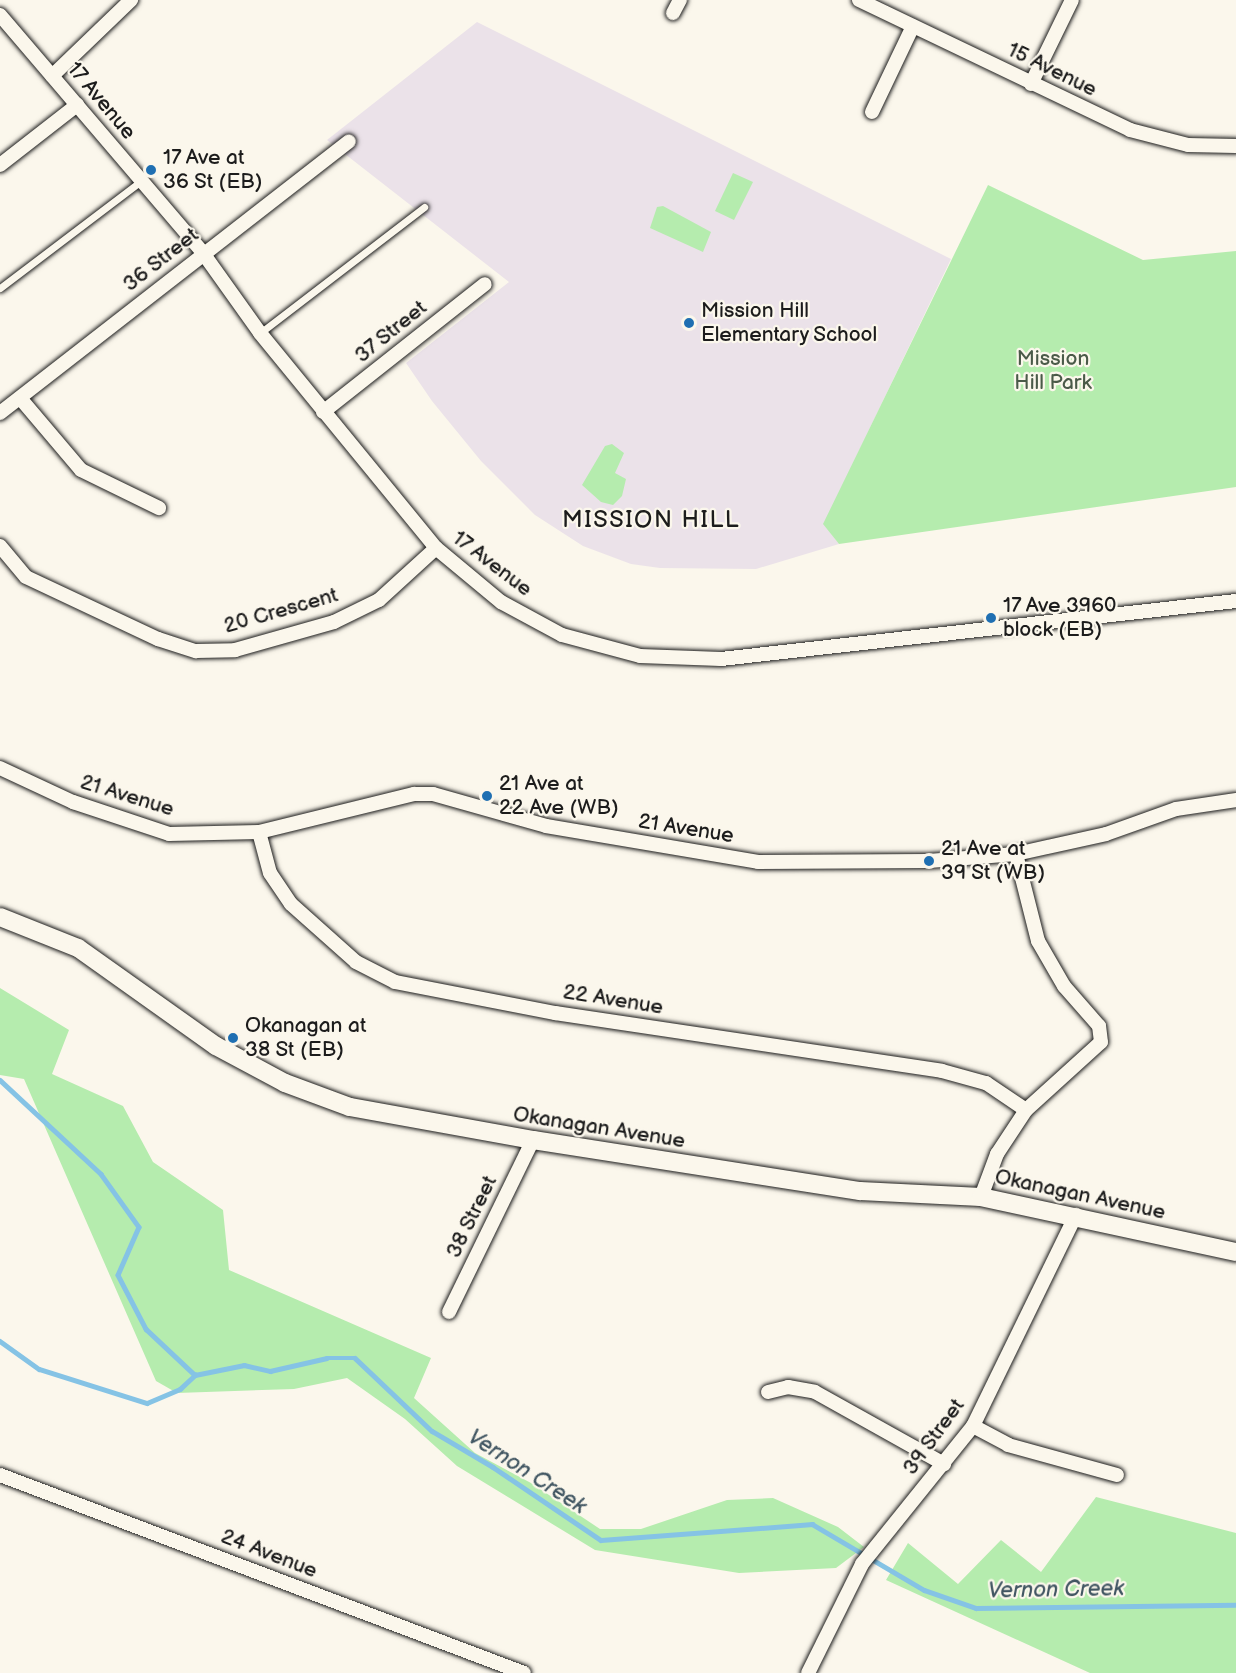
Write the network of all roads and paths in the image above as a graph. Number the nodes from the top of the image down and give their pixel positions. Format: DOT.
graph roads {
  1 [pos="130,0"];
  2 [pos="680,0"];
  3 [pos="859,0"];
  4 [pos="1072,0"];
  5 [pos="673,13"];
  6 [pos="0,15"];
  7 [pos="913,26"];
  8 [pos="52,76"];
  9 [pos="1031,84"];
  10 [pos="77,105"];
  11 [pos="872,112"];
  12 [pos="349,141"];
  13 [pos="1236,146"];
  14 [pos="0,165"];
  15 [pos="141,181"];
  16 [pos="424,207"];
  17 [pos="202,253"];
  18 [pos="485,284"];
  19 [pos="0,288"];
  20 [pos="260,333"];
  21 [pos="20,398"];
  22 [pos="323,412"];
  23 [pos="0,413"];
  24 [pos="159,508"];
  25 [pos="0,546"];
  26 [pos="436,549"];
  27 [pos="1236,602"];
  28 [pos="0,768"];
  29 [pos="1235,803"];
  30 [pos="259,832"];
  31 [pos="1016,854"];
  32 [pos="0,917"];
  33 [pos="1026,1110"];
  34 [pos="533,1140"];
  35 [pos="981,1197"];
  36 [pos="1076,1215"];
  37 [pos="1236,1252"];
  38 [pos="449,1312"];
  39 [pos="768,1392"];
  40 [pos="973,1426"];
  41 [pos="944,1464"];
  42 [pos="0,1474"];
  43 [pos="1117,1475"];
  44 [pos="524,1673"];
  45 [pos="808,1673"];
  1 -- 8 [label="street"];
  2 -- 5 [label="street"];
  3 -- 7 [label="street, 15 Avenue"];
  4 -- 9 [label="street"];
  6 -- 8 [label="street, 17 Avenue"];
  7 -- 9 [label="street, 15 Avenue"];
  7 -- 11 [label="street"];
  8 -- 10 [label="street, 17 Avenue"];
  9 -- 13 [label="street, 15 Avenue"];
  10 -- 14 [label="street"];
  10 -- 15 [label="street, 17 Avenue"];
  12 -- 17 [label="street, 36 Street"];
  15 -- 17 [label="street, 17 Avenue"];
  15 -- 19 [label="lane"];
  16 -- 20 [label="lane"];
  17 -- 20 [label="street, 17 Avenue"];
  17 -- 21 [label="street, 36 Street"];
  18 -- 22 [label="street, 37 Street"];
  20 -- 22 [label="street, 17 Avenue"];
  21 -- 23 [label="street, 36 Street"];
  21 -- 24 [label="street"];
  22 -- 26 [label="street, 17 Avenue"];
  25 -- 26 [label="street, 20 Crescent"];
  26 -- 27 [label="street, 17 Avenue"];
  28 -- 30 [label="street, 21 Avenue"];
  29 -- 31 [label="street, 21 Avenue"];
  30 -- 31 [label="street, 21 Avenue"];
  30 -- 33 [label="street, 22 Avenue"];
  31 -- 33 [label="street"];
  32 -- 34 [label="street, Okanagan Avenue"];
  33 -- 35 [label="street"];
  34 -- 35 [label="street, Okanagan Avenue"];
  34 -- 38 [label="street, 38 Street"];
  35 -- 36 [label="street, Okanagan Avenue"];
  36 -- 37 [label="street, Okanagan Avenue"];
  36 -- 40 [label="street, 39 Street"];
  39 -- 41 [label="street"];
  40 -- 41 [label="street, 39 Street"];
  40 -- 43 [label="street"];
  41 -- 45 [label="street, 39 Street"];
  42 -- 44 [label="street, 24 Avenue"];
}
